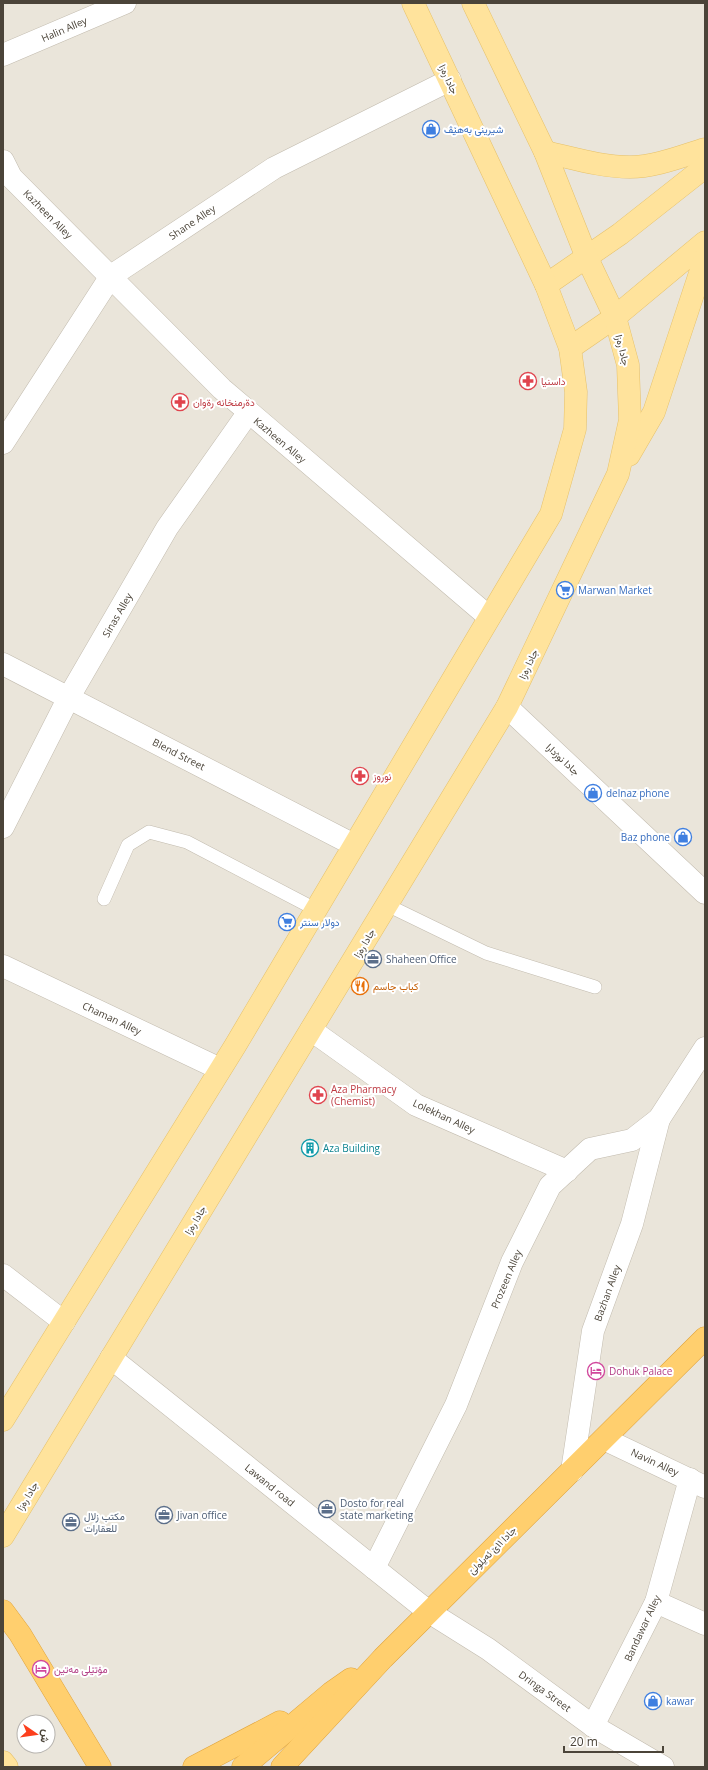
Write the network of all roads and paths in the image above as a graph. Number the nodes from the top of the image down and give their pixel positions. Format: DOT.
graph roads {
  1 [pos="125,3"];
  2 [pos="413,3"];
  3 [pos="472,3"];
  4 [pos="3,55"];
  5 [pos="450,80"];
  6 [pos="705,149"];
  7 [pos="545,152"];
  8 [pos="705,167"];
  9 [pos="6,175"];
  10 [pos="705,242"];
  11 [pos="587,258"];
  12 [pos="705,258"];
  13 [pos="111,276"];
  14 [pos="546,285"];
  15 [pos="615,317"];
  16 [pos="570,348"];
  17 [pos="248,413"];
  18 [pos="3,442"];
  19 [pos="618,474"];
  20 [pos="489,617"];
  21 [pos="3,664"];
  22 [pos="69,697"];
  23 [pos="507,707"];
  24 [pos="3,827"];
  25 [pos="354,845"];
  26 [pos="705,893"];
  27 [pos="104,899"];
  28 [pos="387,905"];
  29 [pos="316,909"];
  30 [pos="3,966"];
  31 [pos="595,987"];
  32 [pos="311,1030"];
  33 [pos="705,1048"];
  34 [pos="220,1069"];
  35 [pos="659,1119"];
  36 [pos="567,1171"];
  37 [pos="3,1275"];
  38 [pos="64,1322"];
  39 [pos="703,1342"];
  40 [pos="111,1358"];
  41 [pos="3,1420"];
  42 [pos="604,1439"];
  43 [pos="572,1471"];
  44 [pos="697,1483"];
  45 [pos="3,1536"];
  46 [pos="374,1568"];
  47 [pos="656,1602"];
  48 [pos="3,1611"];
  49 [pos="429,1612"];
  50 [pos="705,1624"];
  51 [pos="384,1658"];
  52 [pos="331,1693"];
  53 [pos="593,1726"];
  54 [pos="641,1761"];
  55 [pos="3,1762"];
  56 [pos="7,1767"];
  57 [pos="100,1767"];
  58 [pos="194,1767"];
  59 [pos="242,1767"];
  60 [pos="282,1767"];
  61 [pos="663,1767"];
  1 -- 4 [label="street, Halin Alley"];
  2 -- 5 [label="main road, جادا ره‌زا"];
  3 -- 7 [label="main road"];
  5 -- 13 [label="street, Shane Alley"];
  5 -- 14 [label="main road, جادا ره‌زا"];
  6 -- 7 [label="main road"];
  7 -- 11 [label="main road"];
  8 -- 11 [label="main road"];
  9 -- 13 [label="street, Kazheen Alley"];
  10 -- 15 [label="main road"];
  11 -- 14 [label="main road"];
  11 -- 15 [label="main road, جادا ره‌زا"];
  12 -- 19 [label="main road"];
  13 -- 17 [label="street, Kazheen Alley"];
  13 -- 18 [label="street, Shane Alley"];
  14 -- 16 [label="main road, جادا ره‌زا"];
  15 -- 16 [label="main road"];
  15 -- 19 [label="main road, جادا ره‌زا"];
  16 -- 20 [label="main road, جادا ره‌زا"];
  17 -- 20 [label="street, Kazheen Alley"];
  17 -- 22 [label="street, Sinas Alley"];
  19 -- 23 [label="main road, جادا ره‌زا"];
  20 -- 25 [label="main road"];
  21 -- 22 [label="street, Blend Street"];
  22 -- 24 [label="street, Sinas Alley"];
  22 -- 25 [label="street, Blend Street"];
  23 -- 26 [label="street, جادا نوژدارا"];
  23 -- 28 [label="main road, جادا ره‌زا"];
  25 -- 29 [label="main road"];
  27 -- 29 [label="lane"];
  28 -- 31 [label="lane"];
  28 -- 32 [label="main road, جادا ره‌زا"];
  29 -- 34 [label="main road"];
  30 -- 34 [label="street, Chaman Alley"];
  32 -- 36 [label="street, Lolekhan Alley"];
  32 -- 40 [label="main road, جادا ره‌زا"];
  33 -- 35 [label="street, Prozeen Alley"];
  34 -- 38 [label="main road"];
  35 -- 36 [label="street, Prozeen Alley"];
  35 -- 43 [label="street, Bazhan Alley"];
  36 -- 46 [label="street, Prozeen Alley"];
  37 -- 38 [label="street"];
  38 -- 41 [label="main road"];
  39 -- 42 [label="highway, جادا ١١ێ ئه‌یلولێ"];
  40 -- 45 [label="main road, جادا ره‌زا"];
  40 -- 46 [label="street, Lawand road"];
  42 -- 43 [label="highway, جادا ١١ێ ئه‌یلولێ"];
  42 -- 44 [label="street, Navin Alley"];
  43 -- 49 [label="highway, جادا ١١ێ ئه‌یلولێ"];
  44 -- 47 [label="street, Bandawar Alley"];
  46 -- 49 [label="street, Lawand road"];
  47 -- 50 [label="street"];
  47 -- 53 [label="street, Bandawar Alley"];
  48 -- 57 [label="highway"];
  49 -- 51 [label="highway, جادا ١١ێ ئه‌یلولێ"];
  49 -- 53 [label="street, Dringa Street"];
  51 -- 52 [label="highway"];
  51 -- 60 [label="highway, جادا ١١ێ ئه‌یلولێ"];
  52 -- 58 [label="highway"];
  52 -- 59 [label="highway"];
  53 -- 54 [label="street, Dringa Street"];
  54 -- 61 [label="street, Dringa Street"];
  55 -- 56 [label="main road"];
}
